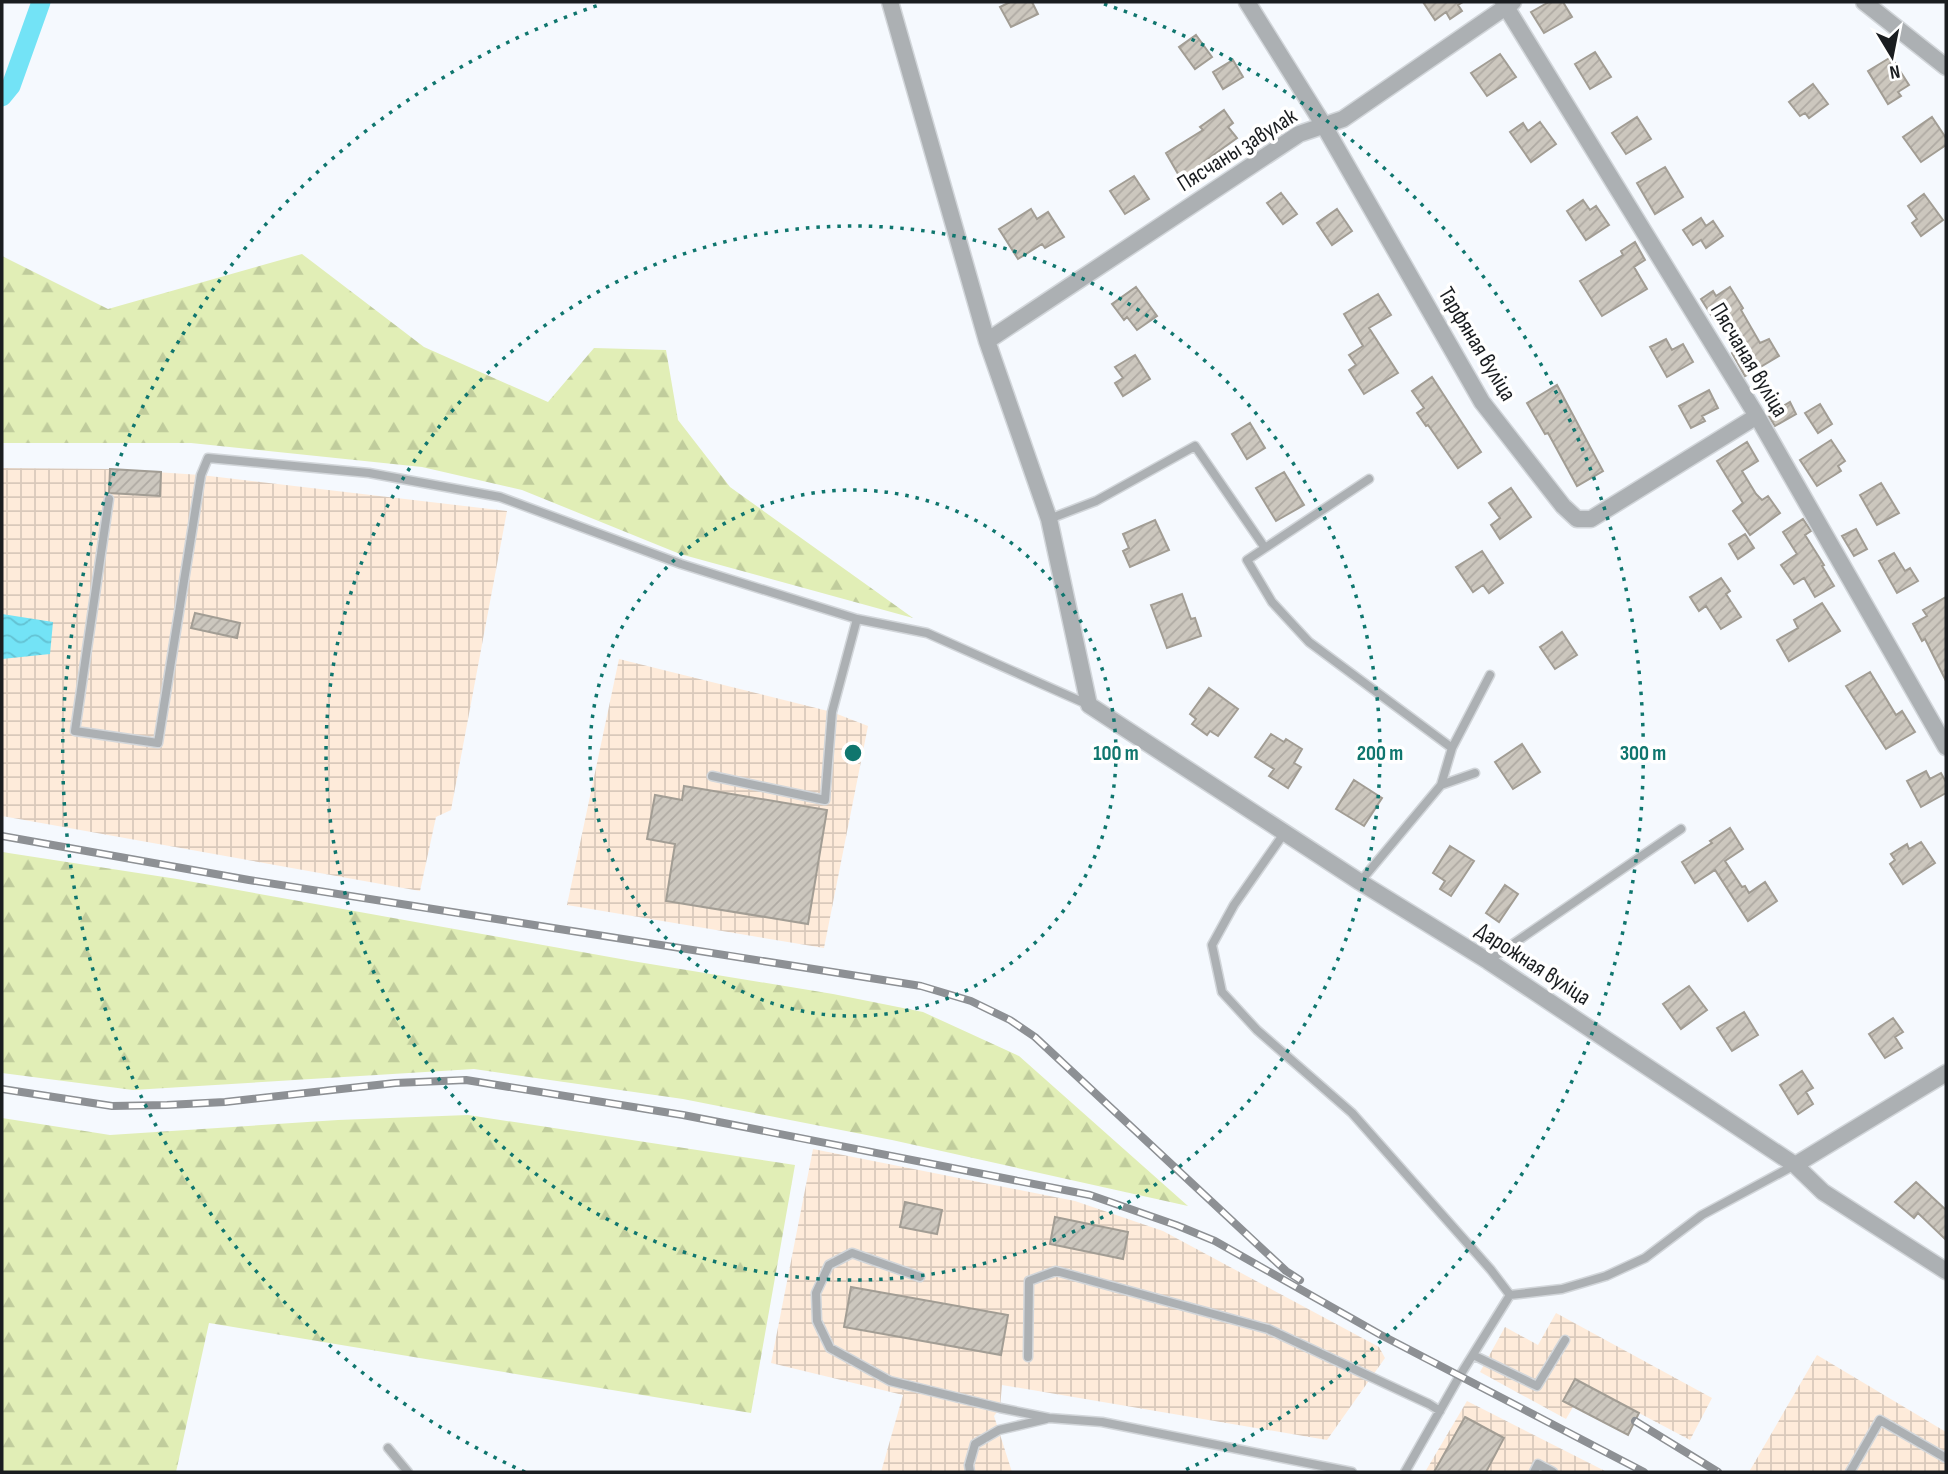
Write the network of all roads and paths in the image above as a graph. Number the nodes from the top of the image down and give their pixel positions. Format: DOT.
graph roads {
  1 [pos="890,2"];
  2 [pos="1247,2"];
  3 [pos="1864,2"];
  4 [pos="1507,3"];
  5 [pos="1946,67"];
  6 [pos="1323,124"];
  7 [pos="987,341"];
  8 [pos="1757,416"];
  9 [pos="1369,479"];
  10 [pos="109,499"];
  11 [pos="1049,519"];
  12 [pos="1265,548"];
  13 [pos="857,619"];
  14 [pos="1490,675"];
  15 [pos="1089,705"];
  16 [pos="1946,747"];
  17 [pos="1452,748"];
  18 [pos="1475,774"];
  19 [pos="712,776"];
  20 [pos="1441,785"];
  21 [pos="1681,829"];
  22 [pos="1285,832"];
  23 [pos="1360,881"];
  24 [pos="1488,961"];
  25 [pos="1946,1073"];
  26 [pos="1795,1165"];
  27 [pos="1946,1271"];
  28 [pos="920,1278"];
  29 [pos="1510,1295"];
  30 [pos="1565,1340"];
  31 [pos="1473,1355"];
  32 [pos="1028,1357"];
  33 [pos="1440,1411"];
  34 [pos="1049,1418"];
  35 [pos="388,1448"];
  36 [pos="1946,1458"];
  37 [pos="408,1472"];
  38 [pos="970,1472"];
  39 [pos="1352,1472"];
  40 [pos="1405,1472"];
  41 [pos="1534,1472"];
  42 [pos="1553,1472"];
  43 [pos="1850,1472"];
  1 -- 7 [label="street"];
  2 -- 6 [label="street, Тарфяная вуліца"];
  3 -- 5 [label="street"];
  4 -- 6 [label="street, Пясчаны завулак"];
  4 -- 8 [label="street, Пясчаная вуліца"];
  6 -- 7 [label="street, Пясчаны завулак"];
  6 -- 8 [label="street, Тарфяная вуліца"];
  7 -- 11 [label="street"];
  8 -- 16 [label="street, Пясчаная вуліца"];
  9 -- 12 [label="lane"];
  10 -- 13 [label="lane"];
  11 -- 12 [label="lane"];
  11 -- 15 [label="street"];
  12 -- 17 [label="lane"];
  13 -- 15 [label="lane"];
  13 -- 19 [label="lane"];
  14 -- 17 [label="lane"];
  15 -- 22 [label="street, Дарожная вуліца"];
  17 -- 20 [label="lane"];
  18 -- 20 [label="lane"];
  20 -- 23 [label="lane"];
  21 -- 24 [label="lane"];
  22 -- 23 [label="street, Дарожная вуліца"];
  22 -- 29 [label="lane"];
  23 -- 24 [label="street, Дарожная вуліца"];
  24 -- 26 [label="street, Дарожная вуліца"];
  25 -- 26 [label="street"];
  26 -- 27 [label="street, Дарожная вуліца"];
  26 -- 29 [label="lane"];
  28 -- 34 [label="lane"];
  29 -- 31 [label="lane"];
  30 -- 31 [label="lane"];
  31 -- 33 [label="lane"];
  32 -- 33 [label="lane"];
  33 -- 40 [label="lane"];
  34 -- 38 [label="lane"];
  34 -- 39 [label="lane"];
  35 -- 37 [label="lane"];
  36 -- 43 [label="lane"];
  41 -- 42 [label="lane"];
}
